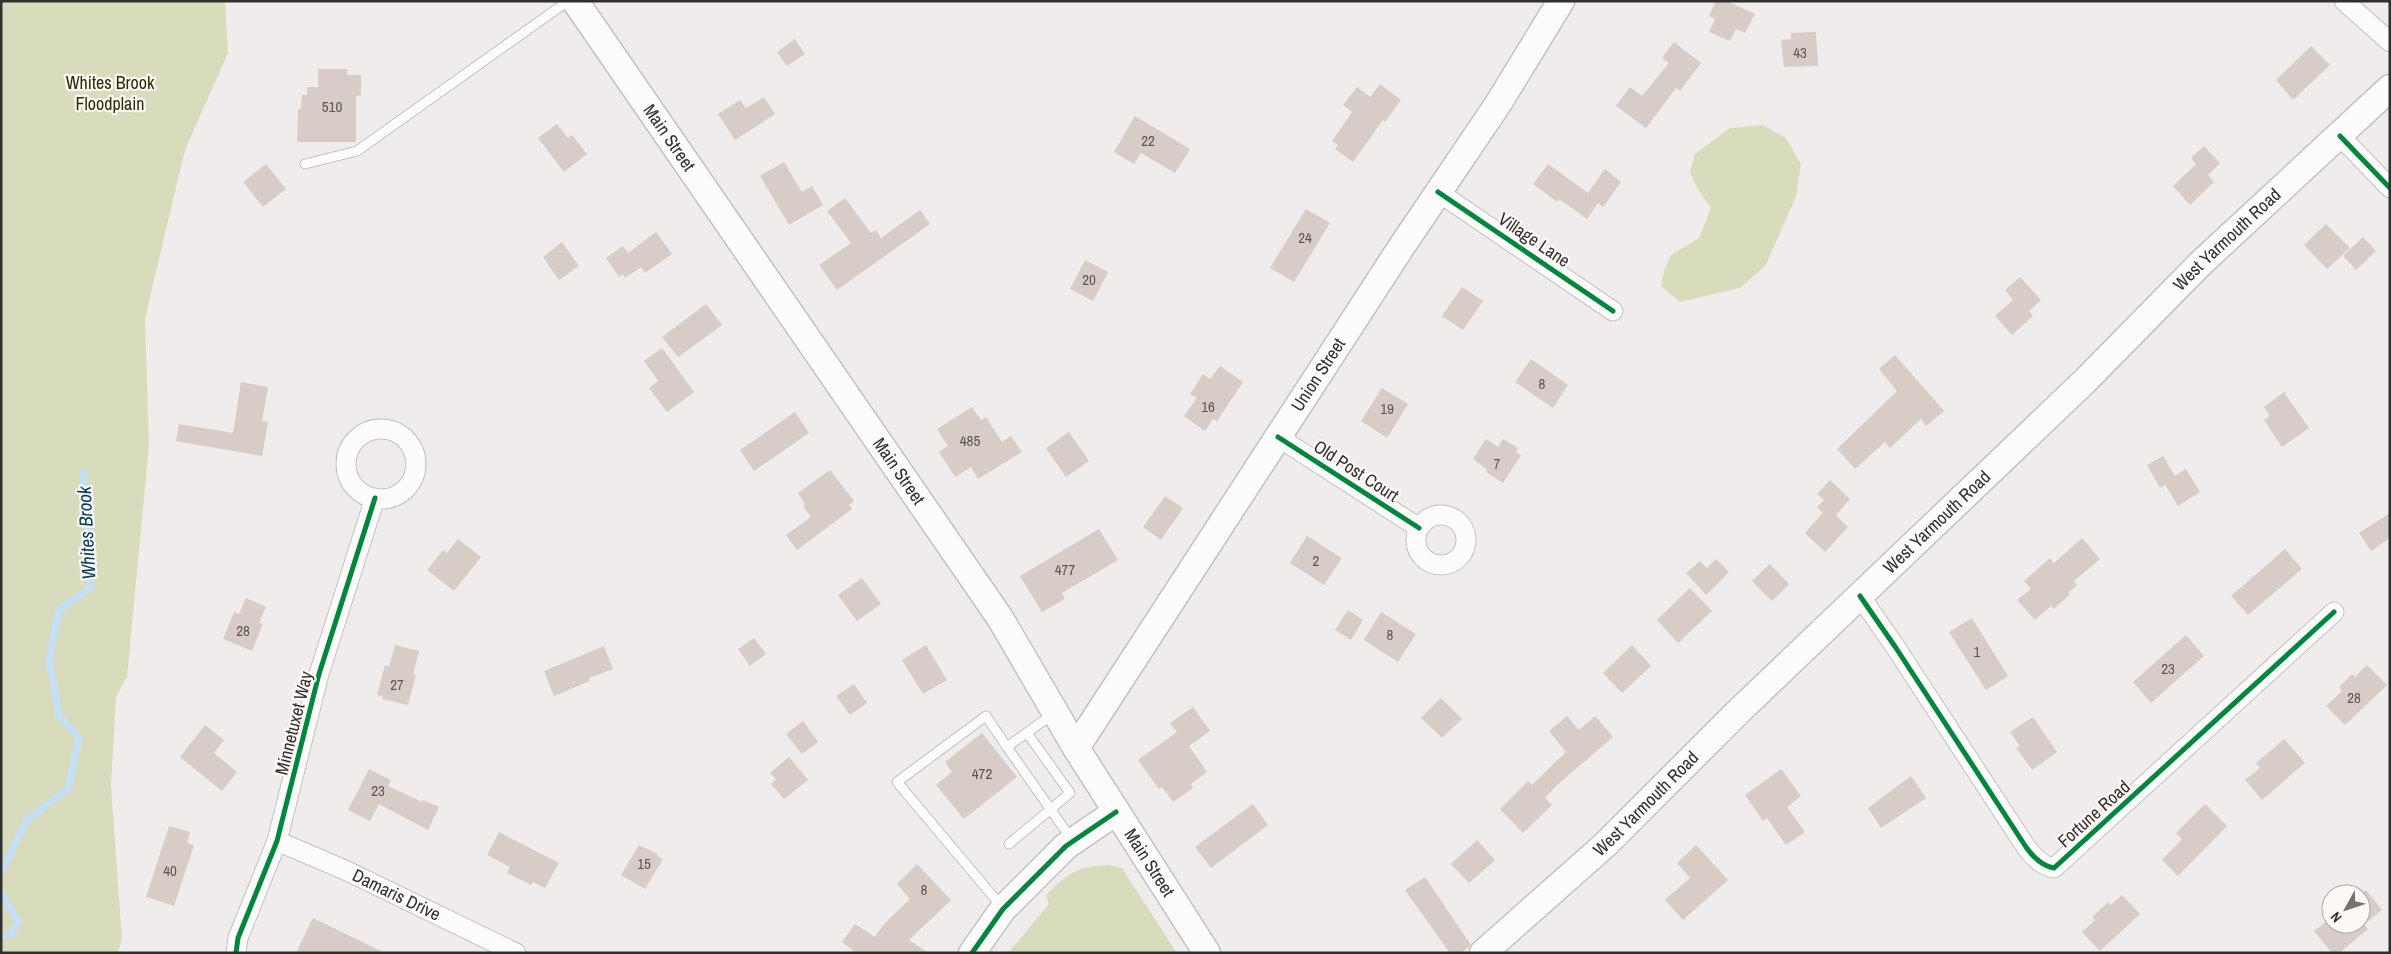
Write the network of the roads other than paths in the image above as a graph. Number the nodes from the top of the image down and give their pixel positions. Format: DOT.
graph roads {
  1 [pos="568,1"];
  2 [pos="575,1"];
  3 [pos="1561,1"];
  4 [pos="2344,1"];
  5 [pos="2390,42"];
  6 [pos="2390,88"];
  7 [pos="2340,136"];
  8 [pos="304,164"];
  9 [pos="2390,188"];
  10 [pos="1438,192"];
  11 [pos="1613,311"];
  12 [pos="1278,437"];
  13 [pos="375,498"];
  14 [pos="1419,528"];
  15 [pos="1860,596"];
  16 [pos="2334,612"];
  17 [pos="1055,712"];
  18 [pos="1027,732"];
  19 [pos="1008,747"];
  20 [pos="1076,748"];
  21 [pos="1050,809"];
  22 [pos="1116,812"];
  23 [pos="277,841"];
  24 [pos="1072,841"];
  25 [pos="1010,844"];
  26 [pos="1003,909"];
  27 [pos="236,953"];
  28 [pos="516,953"];
  29 [pos="972,953"];
  30 [pos="1207,953"];
  31 [pos="1483,953"];
  1 -- 8 [label="lane"];
  2 -- 17 [label="main road, Main Street"];
  3 -- 10 [label="main road, Union Street"];
  4 -- 5 [label="street"];
  6 -- 7 [label="main road, West Yarmouth Road"];
  7 -- 9 [label="street"];
  7 -- 15 [label="main road, West Yarmouth Road"];
  10 -- 11 [label="street, Village Lane"];
  10 -- 12 [label="main road, Union Street"];
  12 -- 14 [label="street, Old Post Court"];
  12 -- 20 [label="main road, Union Street"];
  13 -- 23 [label="street, Minnetuxet Way"];
  15 -- 16 [label="street, Fortune Road"];
  15 -- 31 [label="main road, West Yarmouth Road"];
  17 -- 18 [label="lane"];
  17 -- 20 [label="main road, Main Street"];
  18 -- 19 [label="lane"];
  18 -- 21 [label="lane"];
  19 -- 21 [label="lane"];
  19 -- 26 [label="lane"];
  20 -- 22 [label="main road, Main Street"];
  21 -- 24 [label="lane"];
  21 -- 25 [label="lane"];
  22 -- 24 [label="main road"];
  22 -- 30 [label="main road, Main Street"];
  23 -- 27 [label="street, Minnetuxet Way"];
  23 -- 28 [label="street, Damaris Drive"];
  24 -- 26 [label="main road"];
  26 -- 29 [label="main road"];
}
